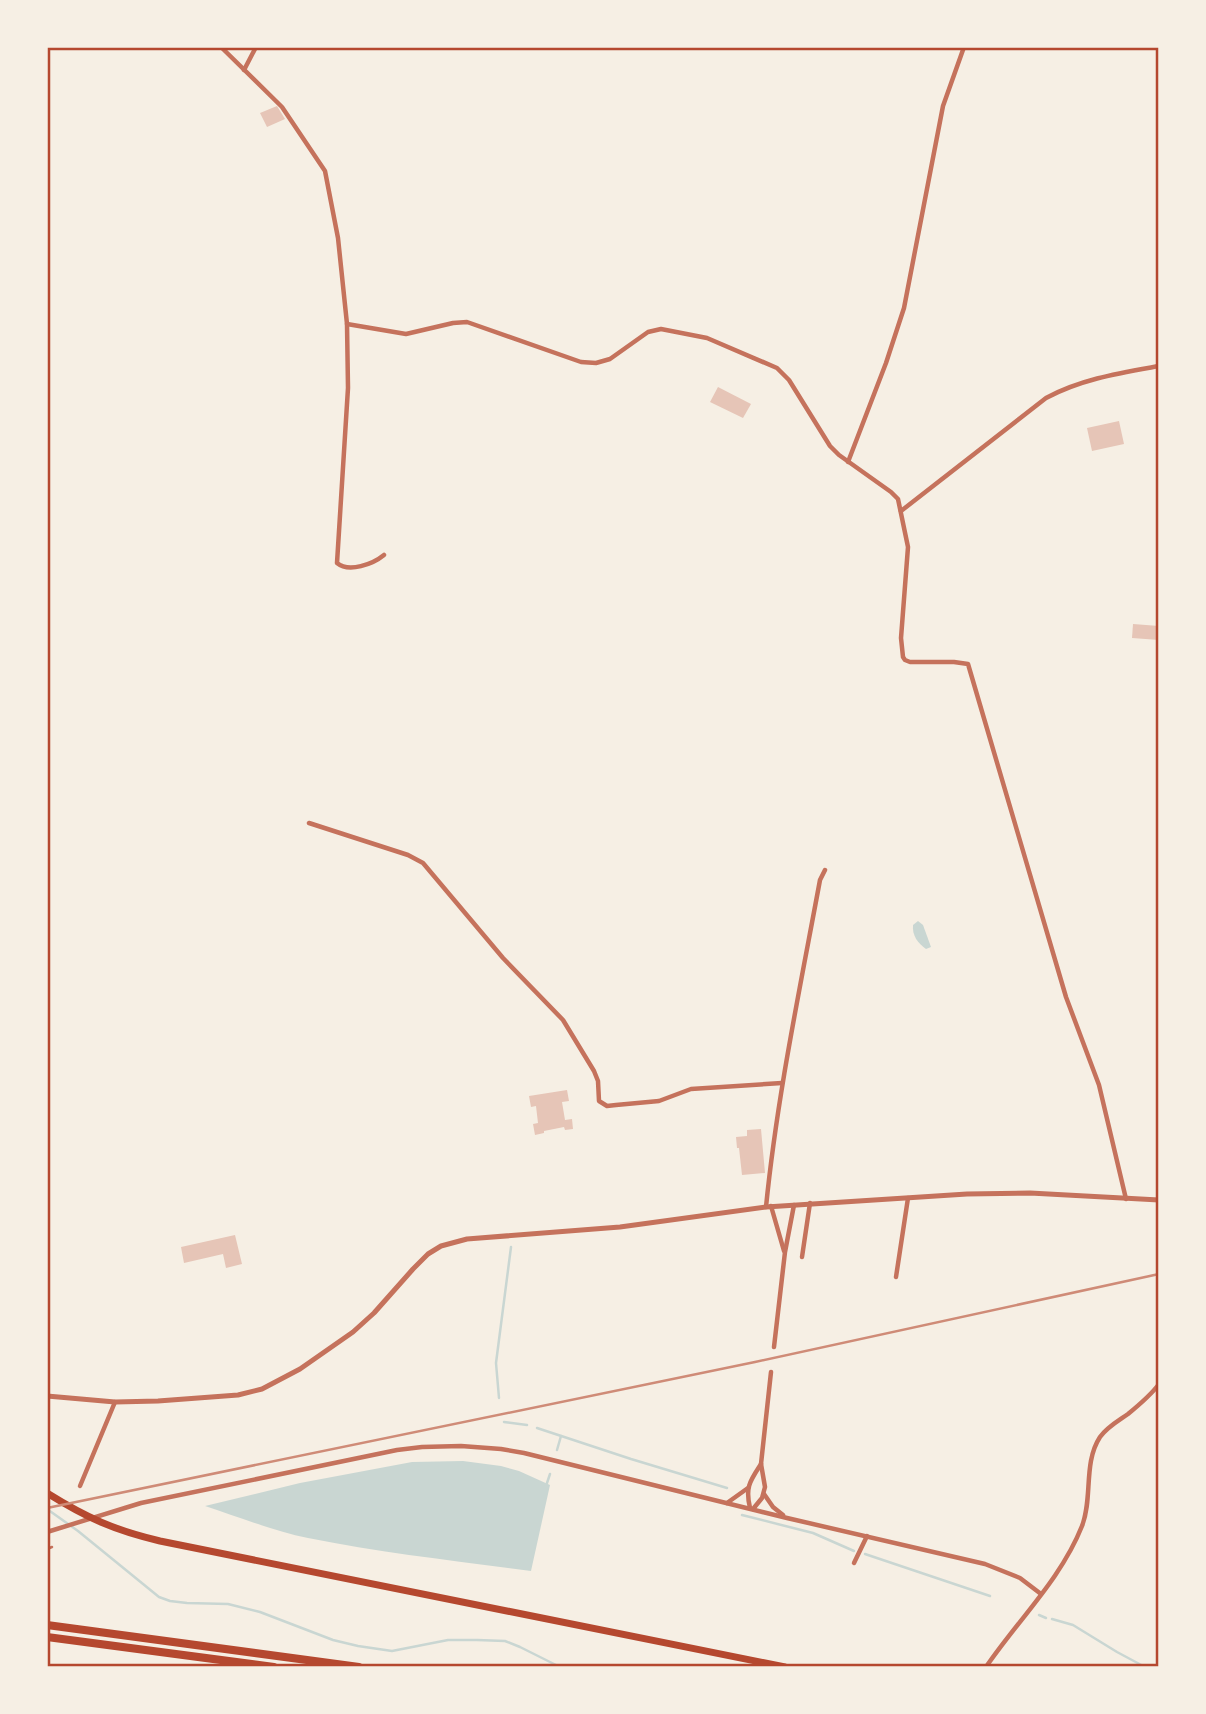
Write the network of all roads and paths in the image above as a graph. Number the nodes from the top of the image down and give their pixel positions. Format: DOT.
graph roads {
  1 [pos="221,47"];
  2 [pos="256,47"];
  3 [pos="964,47"];
  4 [pos="244,70"];
  5 [pos="347,324"];
  6 [pos="1159,366"];
  7 [pos="848,462"];
  8 [pos="901,511"];
  9 [pos="384,555"];
  10 [pos="309,823"];
  11 [pos="825,870"];
  12 [pos="782,1083"];
  13 [pos="908,1198"];
  14 [pos="1126,1199"];
  15 [pos="1159,1200"];
  16 [pos="810,1203"];
  17 [pos="794,1205"];
  18 [pos="768,1207"];
  19 [pos="785,1252"];
  20 [pos="802,1257"];
  21 [pos="895,1277"];
  22 [pos="774,1347"];
  23 [pos="771,1372"];
  24 [pos="1159,1384"];
  25 [pos="47,1396"];
  26 [pos="115,1402"];
  27 [pos="761,1464"];
  28 [pos="80,1486"];
  29 [pos="748,1488"];
  30 [pos="47,1493"];
  31 [pos="764,1494"];
  32 [pos="727,1503"];
  33 [pos="752,1509"];
  34 [pos="787,1518"];
  35 [pos="47,1532"];
  36 [pos="867,1536"];
  37 [pos="52,1547"];
  38 [pos="47,1549"];
  39 [pos="855,1563"];
  40 [pos="1041,1594"];
  41 [pos="47,1625"];
  42 [pos="47,1637"];
  43 [pos="274,1667"];
  44 [pos="359,1667"];
  45 [pos="785,1667"];
  46 [pos="986,1667"];
  1 -- 4 [label="street"];
  2 -- 4 [label="street"];
  3 -- 7 [label="street"];
  4 -- 5 [label="street"];
  5 -- 7 [label="street"];
  5 -- 9 [label="street"];
  6 -- 8 [label="street"];
  7 -- 8 [label="street"];
  8 -- 14 [label="street"];
  10 -- 12 [label="street"];
  11 -- 12 [label="street"];
  12 -- 18 [label="street"];
  13 -- 14 [label="street"];
  13 -- 16 [label="street"];
  13 -- 21 [label="street"];
  14 -- 15 [label="street"];
  16 -- 17 [label="street"];
  16 -- 20 [label="street"];
  17 -- 18 [label="street"];
  17 -- 19 [label="street"];
  18 -- 19 [label="street"];
  18 -- 26 [label="street"];
  19 -- 22 [label="street"];
  23 -- 27 [label="street"];
  24 -- 40 [label="street"];
  25 -- 26 [label="street"];
  26 -- 28 [label="street"];
  27 -- 29 [label="street"];
  27 -- 31 [label="street"];
  29 -- 32 [label="street"];
  29 -- 33 [label="street"];
  30 -- 45 [label="main road"];
  31 -- 33 [label="street"];
  31 -- 34 [label="street"];
  32 -- 33 [label="street"];
  32 -- 35 [label="street"];
  33 -- 34 [label="street"];
  34 -- 36 [label="street"];
  36 -- 39 [label="street"];
  36 -- 40 [label="street"];
  37 -- 38 [label="lane"];
  40 -- 46 [label="street"];
  41 -- 44 [label="highway"];
  42 -- 43 [label="highway"];
}
